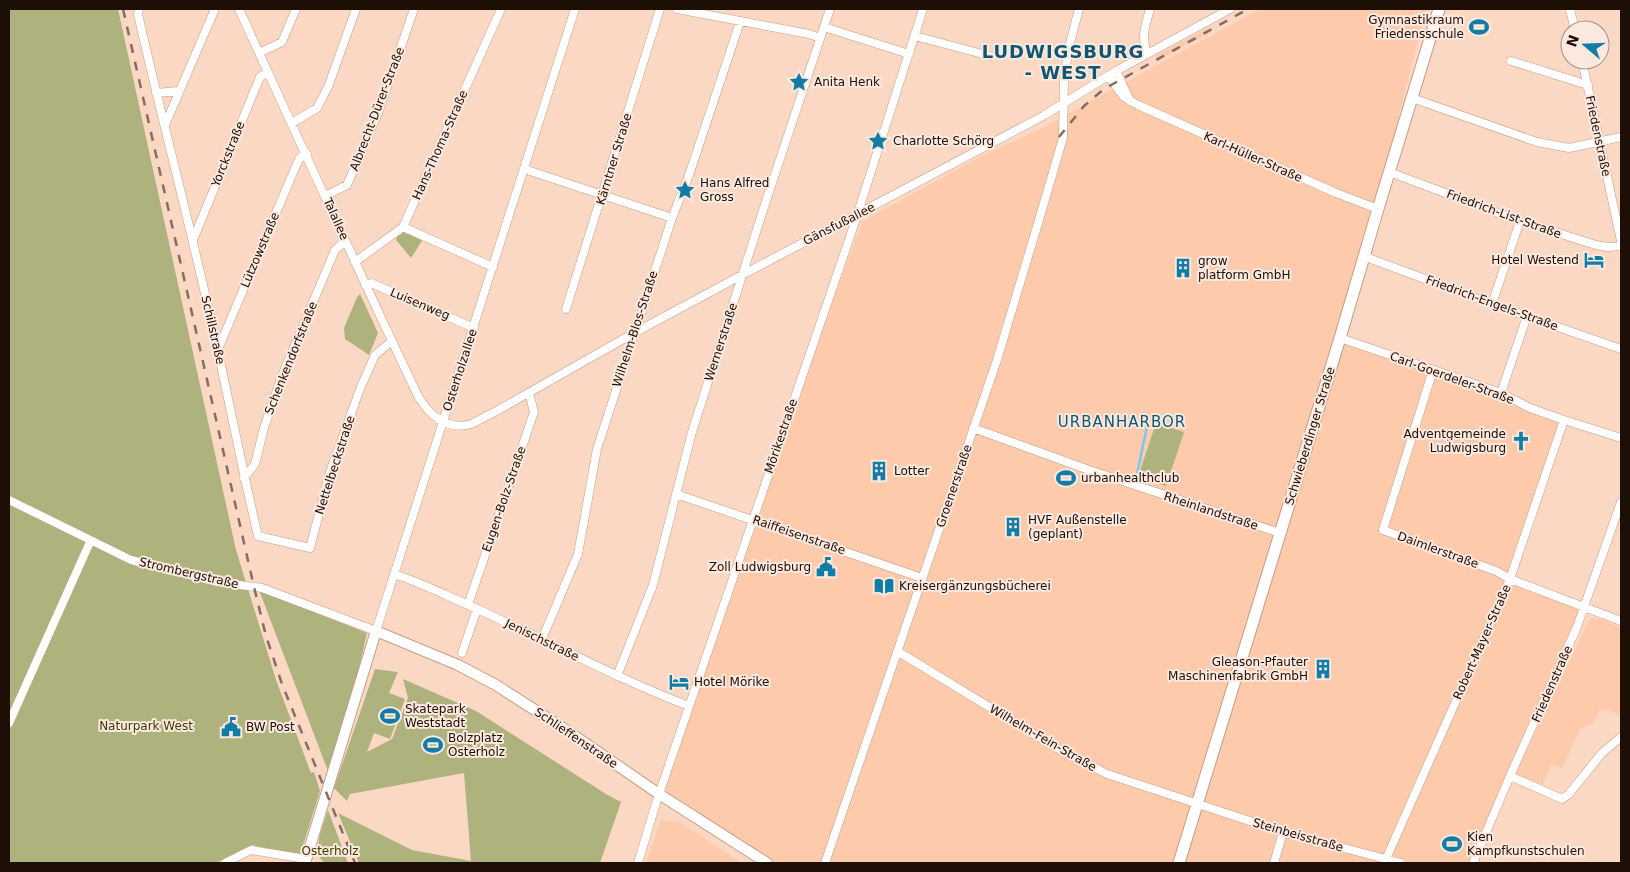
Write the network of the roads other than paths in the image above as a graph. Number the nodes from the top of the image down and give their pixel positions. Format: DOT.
graph roads {
  1 [pos="139,9"];
  2 [pos="215,9"];
  3 [pos="239,9"];
  4 [pos="296,9"];
  5 [pos="356,9"];
  6 [pos="414,9"];
  7 [pos="501,9"];
  8 [pos="575,9"];
  9 [pos="660,9"];
  10 [pos="677,9"];
  11 [pos="830,9"];
  12 [pos="924,9"];
  13 [pos="1079,9"];
  14 [pos="1150,9"];
  15 [pos="1230,9"];
  16 [pos="1439,9"];
  17 [pos="698,11"];
  18 [pos="740,22"];
  19 [pos="824,27"];
  20 [pos="915,36"];
  21 [pos="820,38"];
  22 [pos="259,53"];
  23 [pos="910,54"];
  24 [pos="1147,54"];
  25 [pos="990,56"];
  26 [pos="1511,61"];
  27 [pos="1584,70"];
  28 [pos="1116,71"];
  29 [pos="268,72"];
  30 [pos="1108,76"];
  31 [pos="1588,85"];
  32 [pos="179,91"];
  33 [pos="156,93"];
  34 [pos="1412,98"];
  35 [pos="1130,101"];
  36 [pos="1064,104"];
  37 [pos="292,123"];
  38 [pos="165,125"];
  39 [pos="1621,137"];
  40 [pos="1600,143"];
  41 [pos="307,154"];
  42 [pos="524,169"];
  43 [pos="1389,172"];
  44 [pos="325,196"];
  45 [pos="603,196"];
  46 [pos="1378,209"];
  47 [pos="857,215"];
  48 [pos="672,218"];
  49 [pos="1520,221"];
  50 [pos="403,227"];
  51 [pos="193,240"];
  52 [pos="345,241"];
  53 [pos="1621,241"];
  54 [pos="1621,246"];
  55 [pos="1363,256"];
  56 [pos="355,262"];
  57 [pos="493,267"];
  58 [pos="742,275"];
  59 [pos="365,285"];
  60 [pos="1492,304"];
  61 [pos="566,309"];
  62 [pos="1527,316"];
  63 [pos="474,328"];
  64 [pos="634,333"];
  65 [pos="1340,338"];
  66 [pos="392,340"];
  67 [pos="218,349"];
  68 [pos="1621,349"];
  69 [pos="1433,370"];
  70 [pos="529,393"];
  71 [pos="1501,393"];
  72 [pos="1564,420"];
  73 [pos="443,422"];
  74 [pos="973,428"];
  75 [pos="1621,438"];
  76 [pos="244,478"];
  77 [pos="676,494"];
  78 [pos="9,500"];
  79 [pos="1621,502"];
  80 [pos="752,519"];
  81 [pos="1280,533"];
  82 [pos="258,536"];
  83 [pos="90,542"];
  84 [pos="394,574"];
  85 [pos="922,578"];
  86 [pos="1510,578"];
  87 [pos="468,605"];
  88 [pos="1585,606"];
  89 [pos="477,609"];
  90 [pos="1621,621"];
  91 [pos="376,631"];
  92 [pos="542,639"];
  93 [pos="897,652"];
  94 [pos="462,653"];
  95 [pos="617,676"];
  96 [pos="689,706"];
  97 [pos="9,723"];
  98 [pos="1621,737"];
  99 [pos="1510,776"];
  100 [pos="659,794"];
  101 [pos="1197,804"];
  102 [pos="1283,832"];
  103 [pos="1386,859"];
  104 [pos="305,861"];
  105 [pos="225,863"];
  106 [pos="638,863"];
  107 [pos="767,863"];
  108 [pos="825,863"];
  109 [pos="1179,863"];
  110 [pos="1274,863"];
  111 [pos="1401,863"];
  112 [pos="1473,863"];
  1 -- 33 [label="street, Schillstraße"];
  2 -- 32 [label="street"];
  3 -- 22 [label="street, Talallee"];
  4 -- 22 [label="street"];
  5 -- 37 [label="street"];
  6 -- 44 [label="street, Albrecht-Dürer-Straße"];
  7 -- 50 [label="street, Hans-Thoma-Straße"];
  8 -- 42 [label="street, Osterholzallee"];
  9 -- 45 [label="street, Kärntner Straße"];
  10 -- 17 [label="street"];
  11 -- 19 [label="street, Wernerstraße"];
  12 -- 20 [label="street, Mörikestraße"];
  13 -- 36 [label="street, Groenerstraße"];
  14 -- 24 [label="street"];
  15 -- 24 [label="street, Gänsfußallee"];
  16 -- 34 [label="main road, Schwieberdinger Straße"];
  17 -- 18 [label="street"];
  18 -- 21 [label="street"];
  18 -- 48 [label="street, Wilhelm-Blos-Straße"];
  19 -- 21 [label="street, Wernerstraße"];
  19 -- 23 [label="street"];
  20 -- 23 [label="street, Mörikestraße"];
  20 -- 25 [label="street"];
  21 -- 58 [label="street, Wernerstraße"];
  22 -- 29 [label="street, Talallee"];
  23 -- 47 [label="street, Mörikestraße"];
  24 -- 28 [label="street, Gänsfußallee"];
  26 -- 31 [label="street"];
  27 -- 31 [label="street, Friedenstraße"];
  28 -- 30 [label="street, Gänsfußallee"];
  28 -- 35 [label="street"];
  29 -- 37 [label="street, Talallee"];
  29 -- 51 [label="street, Yorckstraße"];
  30 -- 35 [label="street, Karl-Hüller-Straße"];
  30 -- 36 [label="street, Gänsfußallee"];
  31 -- 40 [label="street, Friedenstraße"];
  32 -- 33 [label="street"];
  32 -- 38 [label="street"];
  33 -- 38 [label="street, Schillstraße"];
  34 -- 40 [label="street"];
  34 -- 43 [label="main road, Schwieberdinger Straße"];
  35 -- 46 [label="street, Karl-Hüller-Straße"];
  36 -- 47 [label="street, Gänsfußallee"];
  36 -- 74 [label="street, Groenerstraße"];
  37 -- 41 [label="street, Talallee"];
  38 -- 51 [label="street, Schillstraße"];
  39 -- 40 [label="street"];
  40 -- 53 [label="street, Friedenstraße"];
  41 -- 44 [label="street, Talallee"];
  41 -- 67 [label="street, Lützowstraße"];
  42 -- 45 [label="street"];
  42 -- 57 [label="street, Osterholzallee"];
  43 -- 46 [label="main road, Schwieberdinger Straße"];
  43 -- 49 [label="street, Friedrich-List-Straße"];
  44 -- 52 [label="street, Talallee"];
  45 -- 48 [label="street"];
  45 -- 61 [label="street, Kärntner Straße"];
  46 -- 55 [label="main road, Schwieberdinger Straße"];
  47 -- 58 [label="street, Gänsfußallee"];
  47 -- 80 [label="street, Mörikestraße"];
  48 -- 64 [label="street, Wilhelm-Blos-Straße"];
  49 -- 54 [label="street, Friedrich-List-Straße"];
  49 -- 60 [label="street"];
  50 -- 56 [label="street, Hans-Thoma-Straße"];
  50 -- 57 [label="street"];
  51 -- 67 [label="street, Schillstraße"];
  52 -- 56 [label="street, Talallee"];
  52 -- 76 [label="street, Schenkendorfstraße"];
  55 -- 60 [label="street, Friedrich-Engels-Straße"];
  55 -- 65 [label="main road, Schwieberdinger Straße"];
  56 -- 59 [label="street, Talallee"];
  57 -- 63 [label="street, Osterholzallee"];
  58 -- 64 [label="street, Gänsfußallee"];
  58 -- 77 [label="street, Wernerstraße"];
  59 -- 63 [label="street, Luisenweg"];
  59 -- 66 [label="street, Talallee"];
  60 -- 62 [label="street, Friedrich-Engels-Straße"];
  62 -- 68 [label="street, Friedrich-Engels-Straße"];
  62 -- 71 [label="street"];
  63 -- 73 [label="street, Osterholzallee"];
  64 -- 70 [label="street, Gänsfußallee"];
  64 -- 92 [label="street, Wilhelm-Blos-Straße"];
  65 -- 69 [label="street, Carl-Goerdeler-Straße"];
  65 -- 81 [label="main road, Schwieberdinger Straße"];
  66 -- 73 [label="street, Talallee"];
  66 -- 82 [label="street, Nettelbeckstraße"];
  67 -- 76 [label="street, Schillstraße"];
  69 -- 71 [label="street, Carl-Goerdeler-Straße"];
  69 -- 86 [label="street, Daimlerstraße"];
  70 -- 73 [label="street, Gänsfußallee"];
  70 -- 87 [label="street, Eugen-Bolz-Straße"];
  71 -- 72 [label="street, Carl-Goerdeler-Straße"];
  72 -- 75 [label="street, Carl-Goerdeler-Straße"];
  72 -- 86 [label="street, Robert-Mayer-Straße"];
  73 -- 84 [label="street, Osterholzallee"];
  74 -- 81 [label="street, Rheinlandstraße"];
  74 -- 85 [label="street, Groenerstraße"];
  76 -- 82 [label="street, Schillstraße"];
  77 -- 80 [label="street, Raiffeisenstraße"];
  77 -- 95 [label="street, Wernerstraße"];
  78 -- 83 [label="street, Strombergstraße"];
  79 -- 88 [label="street, Friedenstraße"];
  80 -- 85 [label="street, Raiffeisenstraße"];
  80 -- 96 [label="street, Mörikestraße"];
  81 -- 101 [label="main road, Schwieberdinger Straße"];
  83 -- 91 [label="street, Strombergstraße"];
  83 -- 97 [label="street"];
  84 -- 87 [label="street, Jenischstraße"];
  84 -- 91 [label="street, Osterholzallee"];
  85 -- 93 [label="street, Groenerstraße"];
  86 -- 88 [label="street, Daimlerstraße"];
  86 -- 103 [label="street, Robert-Mayer-Straße"];
  87 -- 89 [label="street, Jenischstraße"];
  88 -- 90 [label="street, Daimlerstraße"];
  88 -- 99 [label="street, Friedenstraße"];
  89 -- 92 [label="street, Jenischstraße"];
  89 -- 94 [label="street"];
  91 -- 100 [label="street, Schlieffenstraße"];
  91 -- 104 [label="street, Osterholzallee"];
  92 -- 95 [label="street, Jenischstraße"];
  93 -- 101 [label="street, Wilhelm-Fein-Straße"];
  93 -- 108 [label="street, Groenerstraße"];
  95 -- 96 [label="street, Jenischstraße"];
  96 -- 100 [label="street, Mörikestraße"];
  98 -- 99 [label="street"];
  99 -- 112 [label="street, Friedenstraße"];
  100 -- 106 [label="street, Mörikestraße"];
  100 -- 107 [label="street, Schlieffenstraße"];
  101 -- 102 [label="street, Steinbeisstraße"];
  101 -- 109 [label="main road, Schwieberdinger Straße"];
  102 -- 103 [label="street, Steinbeisstraße"];
  102 -- 110 [label="street"];
  103 -- 111 [label="street, Steinbeisstraße"];
  104 -- 105 [label="street"];
}
